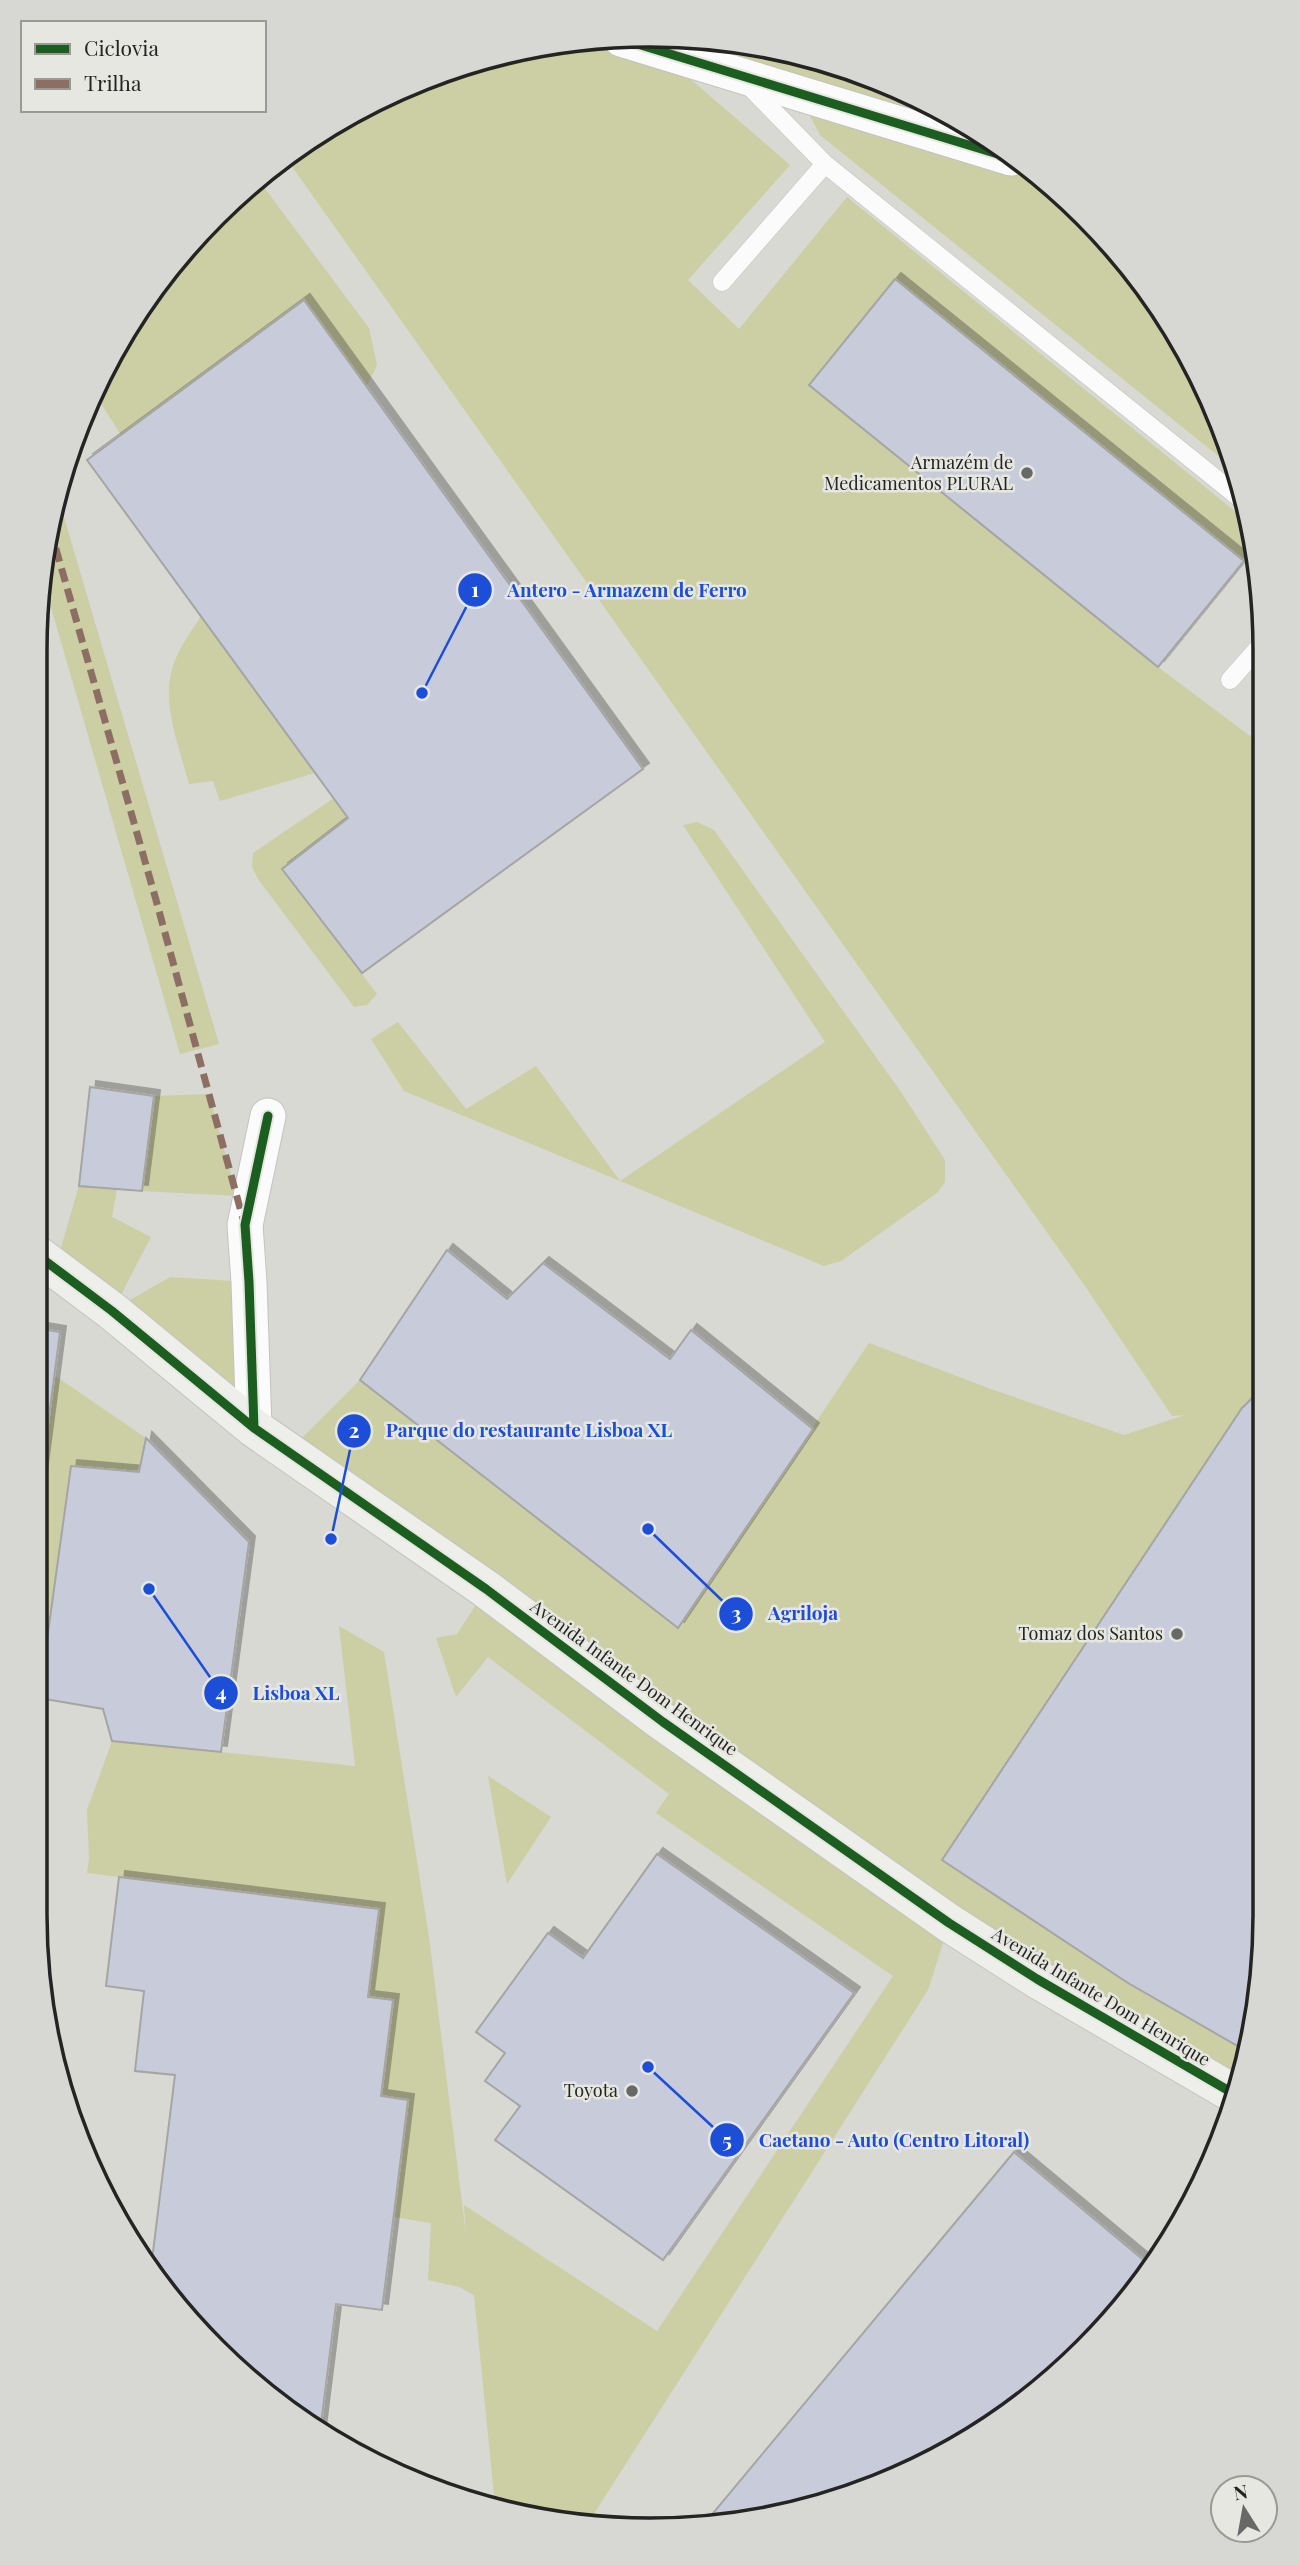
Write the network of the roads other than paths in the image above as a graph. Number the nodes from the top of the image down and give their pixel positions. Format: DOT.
graph roads {
  1 [pos="648,47"];
  2 [pos="737,74"];
  3 [pos="987,151"];
  4 [pos="825,163"];
  5 [pos="722,282"];
  6 [pos="1231,491"];
  7 [pos="1253,654"];
  8 [pos="1230,680"];
  9 [pos="268,1116"];
  10 [pos="47,1262"];
  11 [pos="254,1428"];
  12 [pos="1227,2090"];
  1 -- 2 [label="street"];
  2 -- 3 [label="street"];
  2 -- 4 [label="lane"];
  4 -- 5 [label="lane"];
  4 -- 6 [label="lane"];
  7 -- 8 [label="lane"];
  9 -- 11 [label="street"];
  10 -- 11 [label="main road, Avenida Infante Dom Henrique"];
  11 -- 12 [label="main road, Avenida Infante Dom Henrique"];
}
